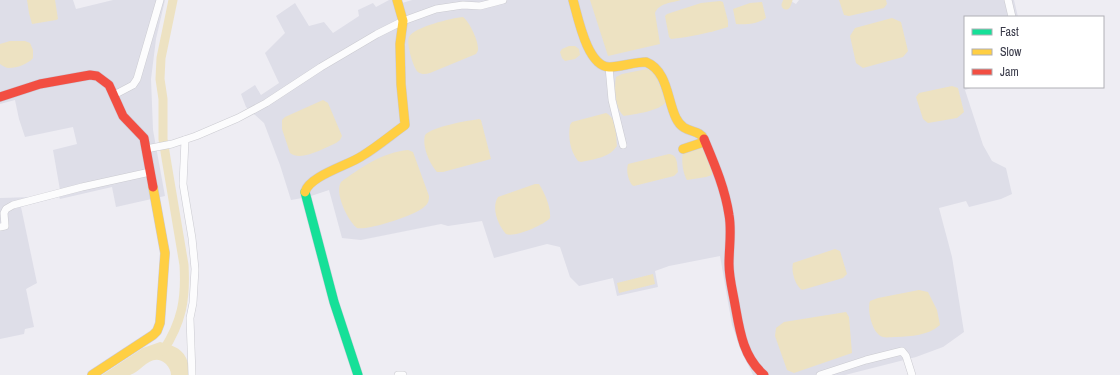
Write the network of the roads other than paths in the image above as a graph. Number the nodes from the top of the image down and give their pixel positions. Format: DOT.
graph roads {
  1 [pos="160,0"];
  2 [pos="397,0"];
  3 [pos="503,0"];
  4 [pos="573,0"];
  5 [pos="1008,0"];
  6 [pos="1012,16"];
  7 [pos="403,21"];
  8 [pos="609,67"];
  9 [pos="114,95"];
  10 [pos="0,97"];
  11 [pos="704,139"];
  12 [pos="185,140"];
  13 [pos="623,145"];
  14 [pos="148,148"];
  15 [pos="683,149"];
  16 [pos="150,172"];
  17 [pos="0,227"];
  18 [pos="92,375"];
  19 [pos="192,375"];
  20 [pos="358,375"];
  21 [pos="398,375"];
  22 [pos="403,375"];
  23 [pos="764,375"];
  24 [pos="820,375"];
  25 [pos="912,375"];
  1 -- 9 [label="street"];
  2 -- 7 [label="street"];
  3 -- 7 [label="street"];
  4 -- 8 [label="street"];
  5 -- 6 [label="street"];
  7 -- 12 [label="street"];
  7 -- 20 [label="street"];
  8 -- 11 [label="street"];
  8 -- 13 [label="street"];
  9 -- 10 [label="street"];
  9 -- 14 [label="street"];
  11 -- 15 [label="street"];
  11 -- 23 [label="street"];
  12 -- 14 [label="street"];
  12 -- 19 [label="street"];
  14 -- 16 [label="street"];
  16 -- 17 [label="street"];
  16 -- 18 [label="street"];
  21 -- 22 [label="street"];
  24 -- 25 [label="street"];
}
